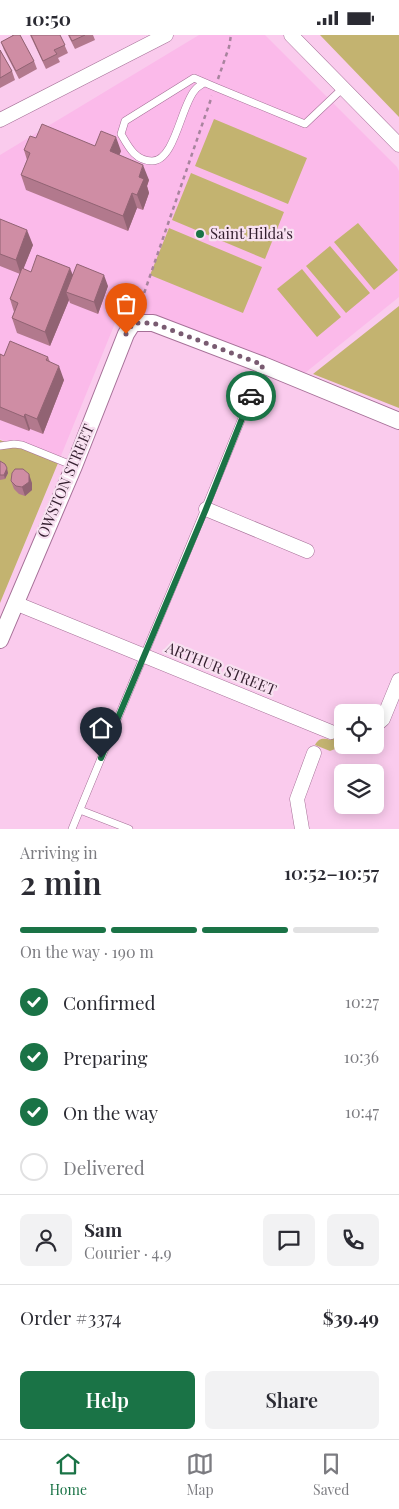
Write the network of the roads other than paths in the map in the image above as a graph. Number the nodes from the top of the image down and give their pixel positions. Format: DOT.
graph roads {
  1 [pos="166,35"];
  2 [pos="291,35"];
  3 [pos="204,83"];
  4 [pos="343,88"];
  5 [pos="0,120"];
  6 [pos="399,145"];
  7 [pos="263,365"];
  8 [pos="399,421"];
  9 [pos="0,446"];
  10 [pos="74,466"];
  11 [pos="206,509"];
  12 [pos="307,551"];
  13 [pos="15,603"];
  14 [pos="0,640"];
  15 [pos="143,655"];
  16 [pos="399,681"];
  17 [pos="384,717"];
  18 [pos="331,732"];
  19 [pos="314,753"];
  20 [pos="80,810"];
  21 [pos="72,829"];
  22 [pos="129,829"];
  23 [pos="302,829"];
  1 -- 5 [label="street"];
  2 -- 4 [label="street"];
  3 -- 3 [label="lane"];
  3 -- 4 [label="lane"];
  4 -- 6 [label="street"];
  7 -- 8 [label="street"];
  7 -- 10 [label="street, OWSTON STREET"];
  7 -- 11 [label="lane"];
  9 -- 10 [label="lane"];
  10 -- 13 [label="street, OWSTON STREET"];
  11 -- 12 [label="street"];
  11 -- 15 [label="lane"];
  13 -- 14 [label="street, OWSTON STREET"];
  13 -- 15 [label="street, ARTHUR STREET"];
  15 -- 18 [label="street, ARTHUR STREET"];
  15 -- 20 [label="lane"];
  16 -- 17 [label="street"];
  19 -- 23 [label="street"];
  20 -- 21 [label="lane"];
  20 -- 22 [label="lane"];
}
